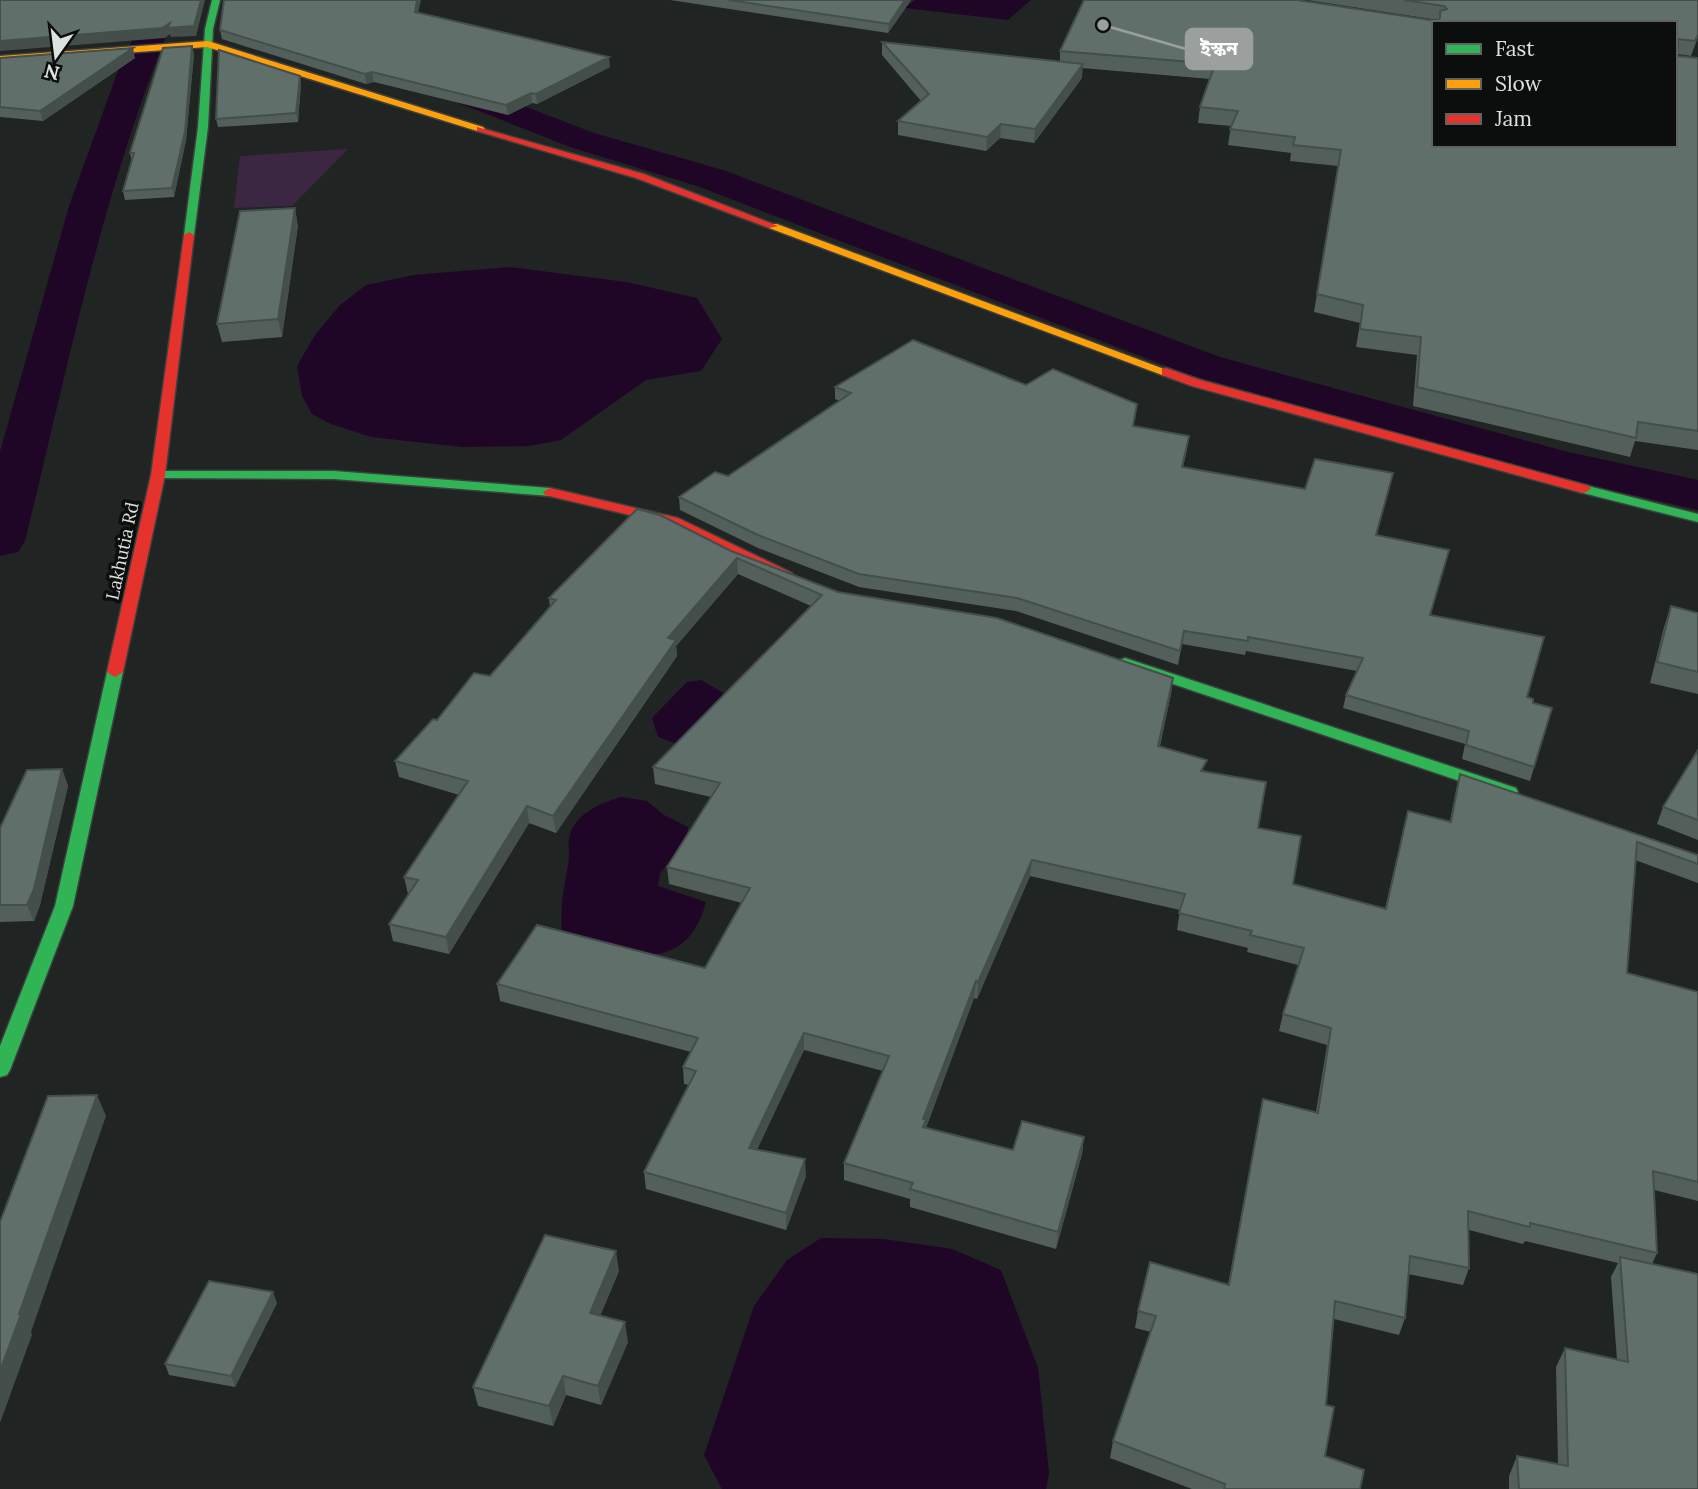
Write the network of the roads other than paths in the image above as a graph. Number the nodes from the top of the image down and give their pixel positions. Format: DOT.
graph roads {
  1 [pos="213,12"];
  2 [pos="208,44"];
  3 [pos="0,59"];
  4 [pos="158,475"];
  5 [pos="1698,518"];
  6 [pos="804,580"];
  7 [pos="1108,657"];
  8 [pos="1529,798"];
  9 [pos="0,1070"];
  1 -- 2 [label="street, Lakhutia Rd"];
  2 -- 3 [label="street"];
  2 -- 4 [label="street, Lakhutia Rd"];
  2 -- 5 [label="street"];
  4 -- 6 [label="street"];
  4 -- 9 [label="street, Lakhutia Rd"];
  7 -- 8 [label="street"];
}
